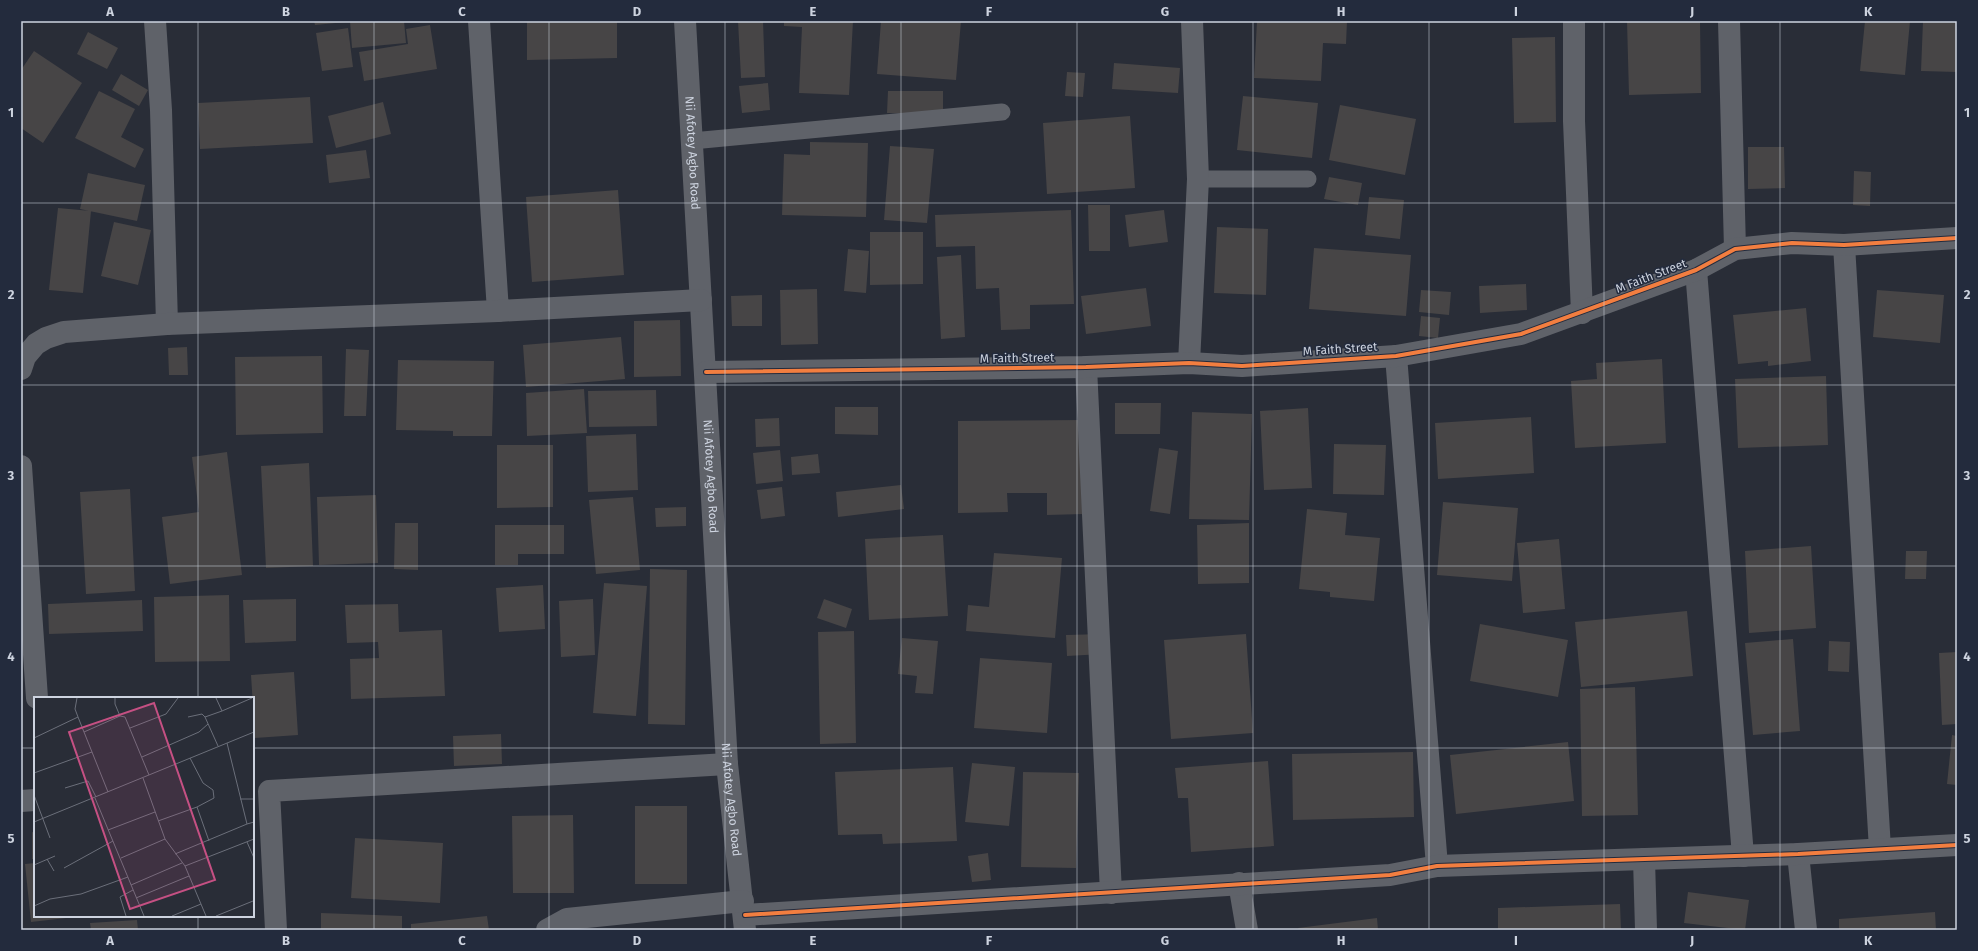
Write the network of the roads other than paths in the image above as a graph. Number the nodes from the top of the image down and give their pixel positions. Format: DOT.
graph roads {
  1 [pos="155,21"];
  2 [pos="479,21"];
  3 [pos="685,21"];
  4 [pos="1192,21"];
  5 [pos="1574,21"];
  6 [pos="1729,21"];
  7 [pos="1002,112"];
  8 [pos="692,141"];
  9 [pos="1198,179"];
  10 [pos="1308,179"];
  11 [pos="1957,238"];
  12 [pos="1844,245"];
  13 [pos="1735,249"];
  14 [pos="1696,270"];
  15 [pos="701,300"];
  16 [pos="498,311"];
  17 [pos="1582,313"];
  18 [pos="167,324"];
  19 [pos="1396,356"];
  20 [pos="1189,363"];
  21 [pos="1086,367"];
  22 [pos="21,369"];
  23 [pos="706,372"];
  24 [pos="21,466"];
  25 [pos="37,697"];
  26 [pos="727,764"];
  27 [pos="261,791"];
  28 [pos="34,800"];
  29 [pos="21,801"];
  30 [pos="1957,845"];
  31 [pos="1880,849"];
  32 [pos="1798,854"];
  33 [pos="1743,856"];
  34 [pos="1644,859"];
  35 [pos="1437,866"];
  36 [pos="1239,883"];
  37 [pos="1111,893"];
  38 [pos="744,916"];
  39 [pos="276,930"];
  40 [pos="546,930"];
  41 [pos="1247,930"];
  42 [pos="1646,930"];
  43 [pos="1806,930"];
  1 -- 18 [label="street"];
  2 -- 16 [label="street"];
  3 -- 8 [label="street, Nii Afotey Agbo Road"];
  4 -- 9 [label="street"];
  5 -- 17 [label="street"];
  6 -- 13 [label="street"];
  7 -- 8 [label="lane"];
  8 -- 15 [label="street, Nii Afotey Agbo Road"];
  9 -- 10 [label="lane"];
  9 -- 20 [label="street"];
  11 -- 12 [label="street, M Faith Street"];
  12 -- 13 [label="street, M Faith Street"];
  12 -- 31 [label="street"];
  13 -- 14 [label="street, M Faith Street"];
  14 -- 17 [label="street, M Faith Street"];
  14 -- 33 [label="street"];
  15 -- 16 [label="street"];
  15 -- 23 [label="street, Nii Afotey Agbo Road"];
  16 -- 18 [label="street"];
  17 -- 19 [label="street, M Faith Street"];
  18 -- 22 [label="street"];
  19 -- 20 [label="street, M Faith Street"];
  19 -- 35 [label="street"];
  20 -- 21 [label="street, M Faith Street"];
  21 -- 23 [label="street, M Faith Street"];
  21 -- 37 [label="street"];
  23 -- 26 [label="street, Nii Afotey Agbo Road"];
  24 -- 25 [label="street"];
  26 -- 27 [label="street"];
  26 -- 38 [label="street, Nii Afotey Agbo Road"];
  27 -- 39 [label="street"];
  28 -- 29 [label="street"];
  30 -- 31 [label="street"];
  31 -- 32 [label="street"];
  32 -- 33 [label="street"];
  32 -- 43 [label="street"];
  33 -- 34 [label="street"];
  34 -- 35 [label="street"];
  34 -- 42 [label="street"];
  35 -- 36 [label="street"];
  36 -- 37 [label="street"];
  36 -- 41 [label="street"];
  37 -- 38 [label="street"];
  38 -- 40 [label="street"];
}
